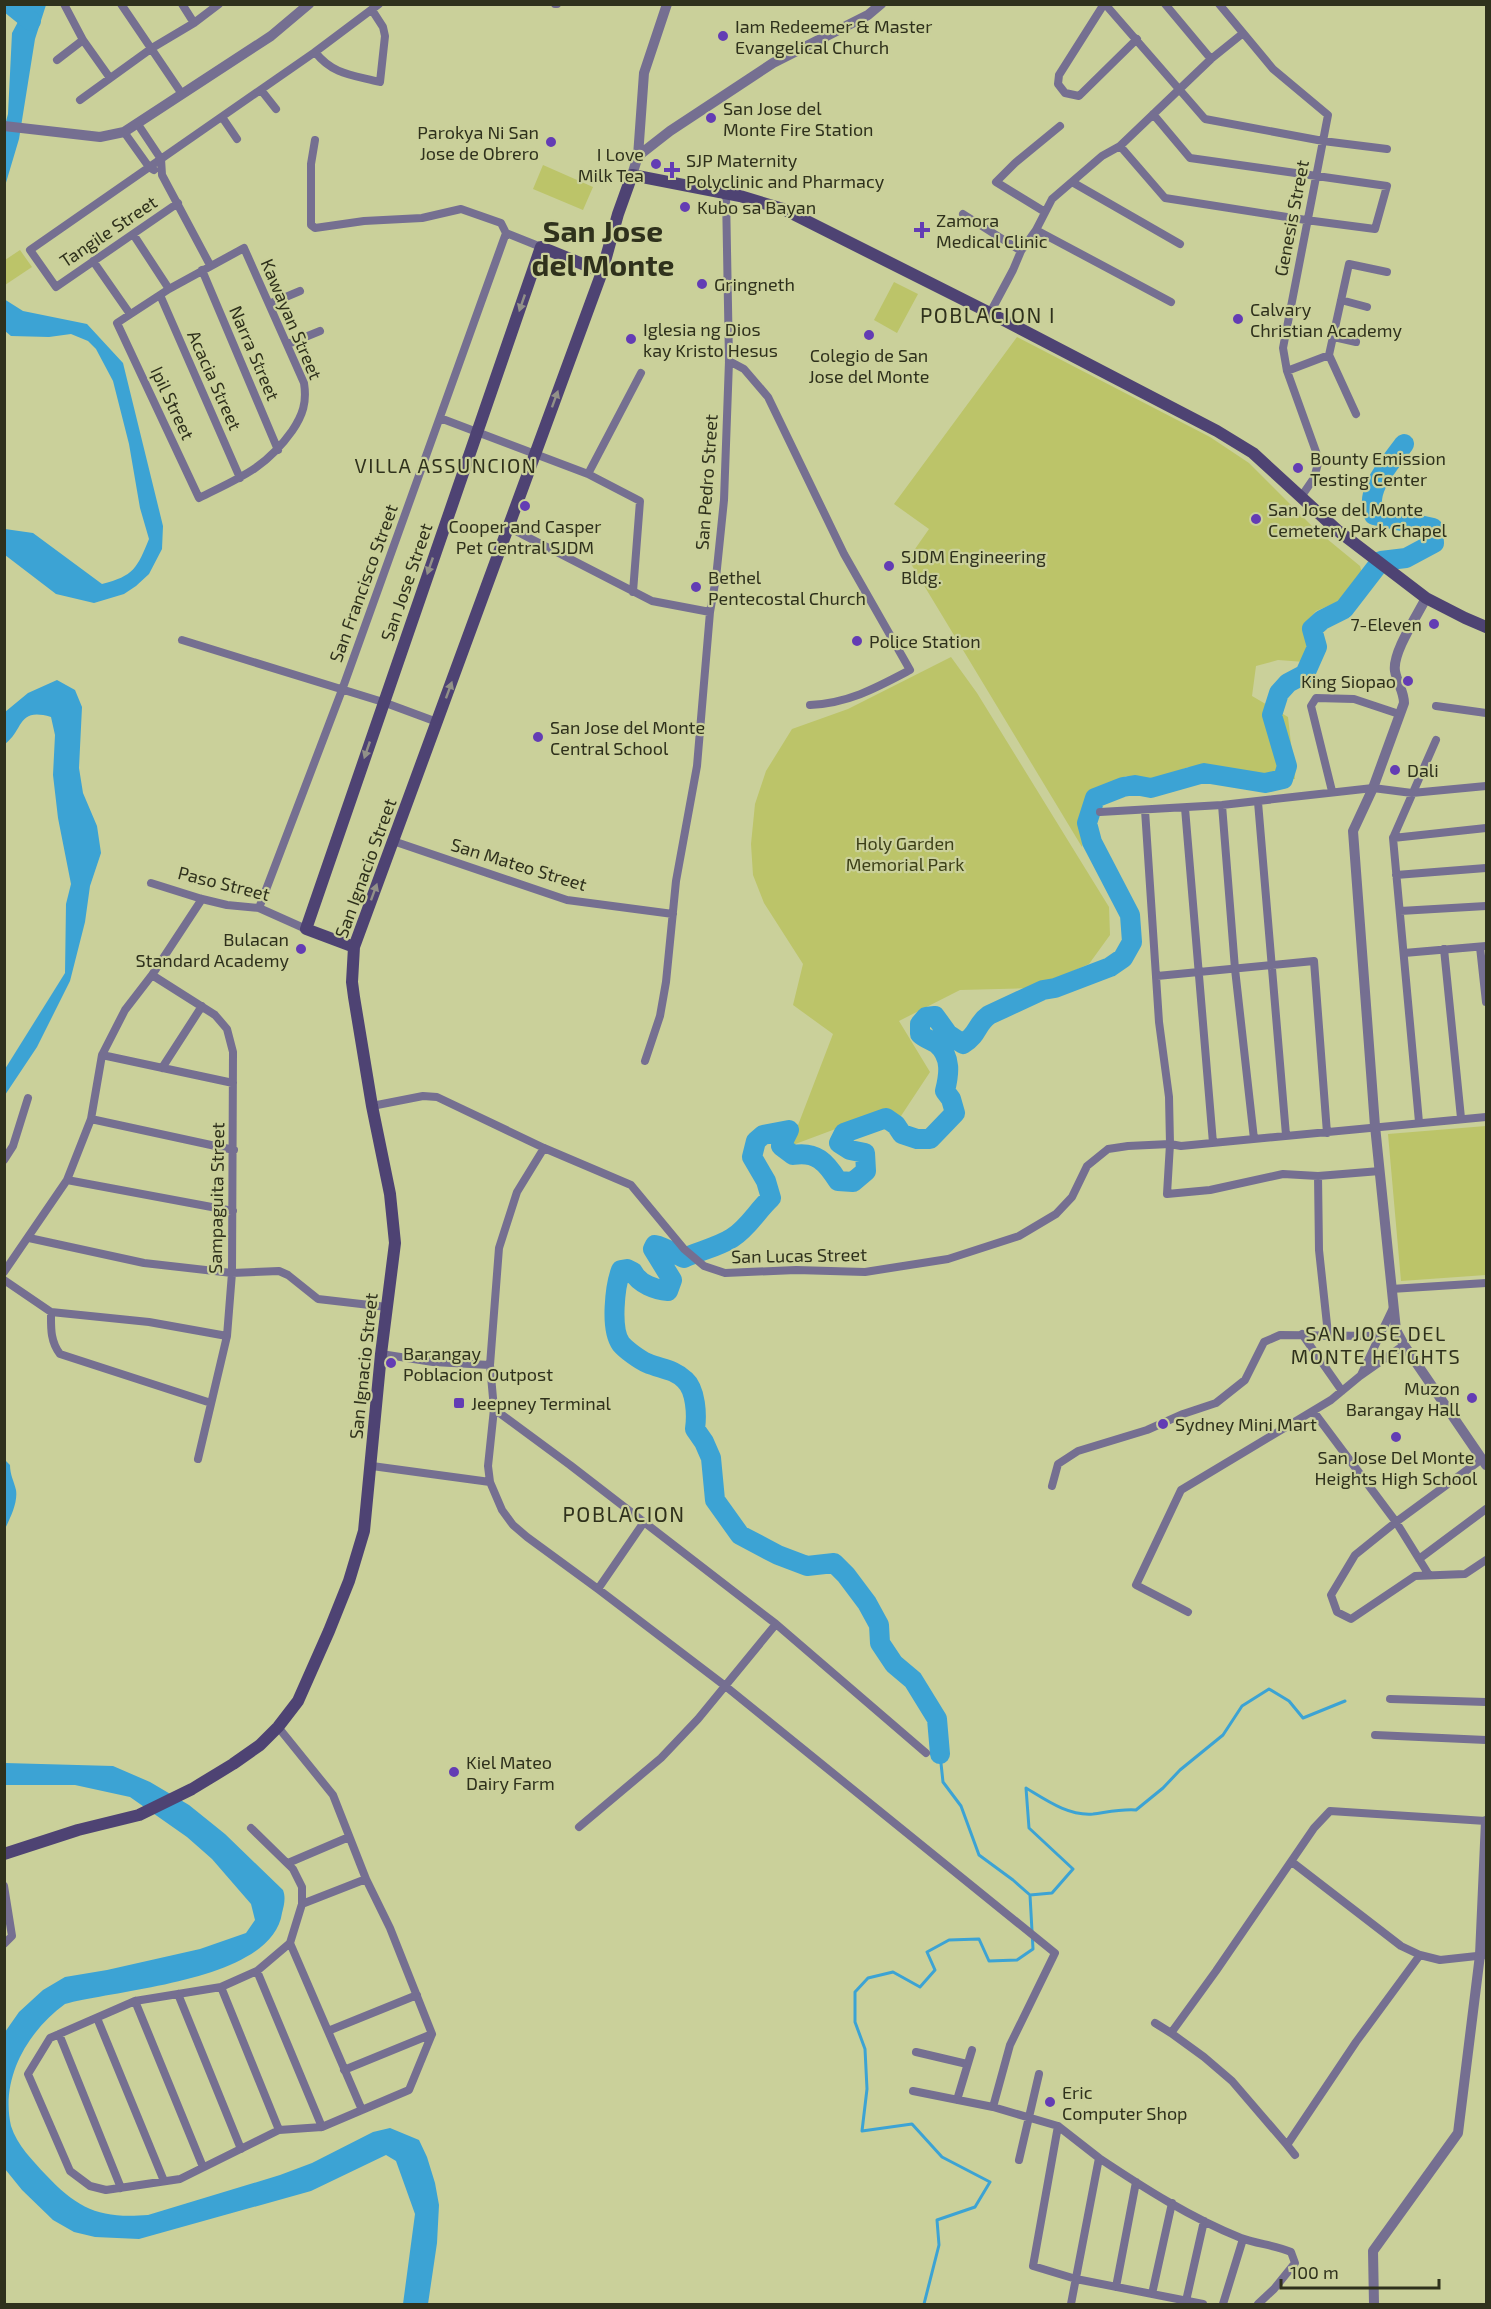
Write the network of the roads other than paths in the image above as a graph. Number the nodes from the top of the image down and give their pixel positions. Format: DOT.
graph roads {
  1 [pos="64,4"];
  2 [pos="121,4"];
  3 [pos="182,4"];
  4 [pos="219,4"];
  5 [pos="309,4"];
  6 [pos="667,4"];
  7 [pos="881,4"];
  8 [pos="1105,4"];
  9 [pos="1166,4"];
  10 [pos="1219,4"];
  11 [pos="375,7"];
  12 [pos="194,23"];
  13 [pos="1242,34"];
  14 [pos="1137,39"];
  15 [pos="83,40"];
  16 [pos="152,48"];
  17 [pos="315,52"];
  18 [pos="1211,59"];
  19 [pos="57,60"];
  20 [pos="110,78"];
  21 [pos="261,90"];
  22 [pos="1179,90"];
  23 [pos="183,94"];
  24 [pos="80,100"];
  25 [pos="276,109"];
  26 [pos="1153,114"];
  27 [pos="222,117"];
  28 [pos="137,123"];
  29 [pos="4,126"];
  30 [pos="1060,126"];
  31 [pos="124,132"];
  32 [pos="237,139"];
  33 [pos="315,140"];
  34 [pos="1323,141"];
  35 [pos="1120,146"];
  36 [pos="153,148"];
  37 [pos="1387,149"];
  38 [pos="141,156"];
  39 [pos="638,156"];
  40 [pos="161,159"];
  41 [pos="149,167"];
  42 [pos="162,175"];
  43 [pos="632,175"];
  44 [pos="1315,175"];
  45 [pos="1072,182"];
  46 [pos="726,194"];
  47 [pos="178,203"];
  48 [pos="1046,212"];
  49 [pos="963,214"];
  50 [pos="1306,220"];
  51 [pos="1036,230"];
  52 [pos="507,233"];
  53 [pos="133,234"];
  54 [pos="1180,244"];
  55 [pos="541,247"];
  56 [pos="1020,251"];
  57 [pos="93,261"];
  58 [pos="206,268"];
  59 [pos="602,272"];
  60 [pos="1387,272"];
  61 [pos="170,288"];
  62 [pos="300,291"];
  63 [pos="160,295"];
  64 [pos="1341,300"];
  65 [pos="1171,302"];
  66 [pos="270,304"];
  67 [pos="1367,307"];
  68 [pos="990,313"];
  69 [pos="130,314"];
  70 [pos="320,331"];
  71 [pos="1334,338"];
  72 [pos="1356,342"];
  73 [pos="288,344"];
  74 [pos="1329,355"];
  75 [pos="729,361"];
  76 [pos="1287,371"];
  77 [pos="640,373"];
  78 [pos="1356,414"];
  79 [pos="440,418"];
  80 [pos="477,431"];
  81 [pos="278,450"];
  82 [pos="535,453"];
  83 [pos="588,474"];
  84 [pos="240,478"];
  85 [pos="1301,497"];
  86 [pos="508,527"];
  87 [pos="633,592"];
  88 [pos="1426,598"];
  89 [pos="710,612"];
  90 [pos="1486,627"];
  91 [pos="182,640"];
  92 [pos="342,690"];
  93 [pos="383,702"];
  94 [pos="810,705"];
  95 [pos="1436,705"];
  96 [pos="1486,713"];
  97 [pos="1399,714"];
  98 [pos="437,722"];
  99 [pos="1436,740"];
  100 [pos="1486,786"];
  101 [pos="1373,788"];
  102 [pos="1332,791"];
  103 [pos="1412,793"];
  104 [pos="1258,802"];
  105 [pos="1222,805"];
  106 [pos="1185,808"];
  107 [pos="1145,810"];
  108 [pos="1100,812"];
  109 [pos="1486,828"];
  110 [pos="1393,838"];
  111 [pos="393,841"];
  112 [pos="1486,868"];
  113 [pos="1396,875"];
  114 [pos="151,882"];
  115 [pos="202,900"];
  116 [pos="1486,906"];
  117 [pos="259,908"];
  118 [pos="1400,911"];
  119 [pos="674,914"];
  120 [pos="306,929"];
  121 [pos="1483,946"];
  122 [pos="354,947"];
  123 [pos="1444,949"];
  124 [pos="1404,953"];
  125 [pos="1272,967"];
  126 [pos="1235,969"];
  127 [pos="1198,973"];
  128 [pos="152,975"];
  129 [pos="1157,976"];
  130 [pos="1486,1002"];
  131 [pos="202,1006"];
  132 [pos="102,1055"];
  133 [pos="645,1061"];
  134 [pos="162,1068"];
  135 [pos="233,1083"];
  136 [pos="28,1098"];
  137 [pos="372,1106"];
  138 [pos="1486,1116"];
  139 [pos="1461,1118"];
  140 [pos="91,1119"];
  141 [pos="1419,1122"];
  142 [pos="1375,1126"];
  143 [pos="1327,1133"];
  144 [pos="1286,1135"];
  145 [pos="1254,1139"];
  146 [pos="1213,1143"];
  147 [pos="1170,1144"];
  148 [pos="544,1148"];
  149 [pos="234,1150"];
  150 [pos="4,1160"];
  151 [pos="1380,1172"];
  152 [pos="1318,1176"];
  153 [pos="67,1180"];
  154 [pos="233,1211"];
  155 [pos="29,1238"];
  156 [pos="4,1272"];
  157 [pos="232,1273"];
  158 [pos="4,1280"];
  159 [pos="1486,1283"];
  160 [pos="1391,1290"];
  161 [pos="387,1307"];
  162 [pos="1393,1308"];
  163 [pos="51,1312"];
  164 [pos="1302,1334"];
  165 [pos="1328,1334"];
  166 [pos="227,1336"];
  167 [pos="1379,1336"];
  168 [pos="1404,1345"];
  169 [pos="381,1354"];
  170 [pos="490,1365"];
  171 [pos="1360,1376"];
  172 [pos="1342,1391"];
  173 [pos="211,1403"];
  174 [pos="494,1409"];
  175 [pos="1313,1411"];
  176 [pos="198,1460"];
  177 [pos="1484,1462"];
  178 [pos="372,1466"];
  179 [pos="490,1482"];
  180 [pos="1052,1486"];
  181 [pos="1486,1509"];
  182 [pos="644,1522"];
  183 [pos="1396,1522"];
  184 [pos="1419,1559"];
  185 [pos="1486,1560"];
  186 [pos="1429,1575"];
  187 [pos="598,1589"];
  188 [pos="1188,1612"];
  189 [pos="776,1624"];
  190 [pos="724,1685"];
  191 [pos="1390,1699"];
  192 [pos="1486,1702"];
  193 [pos="278,1727"];
  194 [pos="1375,1735"];
  195 [pos="1486,1740"];
  196 [pos="926,1753"];
  197 [pos="1486,1821"];
  198 [pos="579,1827"];
  199 [pos="251,1828"];
  200 [pos="349,1837"];
  201 [pos="4,1854"];
  202 [pos="1292,1862"];
  203 [pos="288,1863"];
  204 [pos="366,1879"];
  205 [pos="4,1886"];
  206 [pos="302,1904"];
  207 [pos="290,1943"];
  208 [pos="4,1944"];
  209 [pos="1420,1955"];
  210 [pos="1483,1955"];
  211 [pos="256,1971"];
  212 [pos="221,1987"];
  213 [pos="178,1994"];
  214 [pos="417,1995"];
  215 [pos="135,2001"];
  216 [pos="97,2018"];
  217 [pos="1155,2023"];
  218 [pos="328,2031"];
  219 [pos="1171,2033"];
  220 [pos="59,2034"];
  221 [pos="432,2034"];
  222 [pos="972,2050"];
  223 [pos="916,2052"];
  224 [pos="967,2064"];
  225 [pos="344,2070"];
  226 [pos="1039,2074"];
  227 [pos="913,2091"];
  228 [pos="957,2100"];
  229 [pos="993,2107"];
  230 [pos="362,2110"];
  231 [pos="1030,2118"];
  232 [pos="1058,2126"];
  233 [pos="322,2127"];
  234 [pos="279,2130"];
  235 [pos="1287,2145"];
  236 [pos="241,2149"];
  237 [pos="1295,2156"];
  238 [pos="1099,2158"];
  239 [pos="1019,2160"];
  240 [pos="203,2168"];
  241 [pos="164,2181"];
  242 [pos="1136,2182"];
  243 [pos="121,2188"];
  244 [pos="1172,2203"];
  245 [pos="1204,2221"];
  246 [pos="1244,2239"];
  247 [pos="1076,2279"];
  248 [pos="1116,2287"];
  249 [pos="1152,2294"];
  250 [pos="1186,2301"];
  251 [pos="1071,2304"];
  252 [pos="1203,2304"];
  253 [pos="1224,2304"];
  254 [pos="1258,2304"];
  255 [pos="1374,2304"];
  1 -- 15 [label="street"];
  2 -- 16 [label="street"];
  3 -- 12 [label="street"];
  4 -- 12 [label="street"];
  5 -- 23 [label="street"];
  6 -- 39 [label="street, San Ignacio Street"];
  7 -- 39 [label="street"];
  8 -- 14 [label="street"];
  8 -- 14 [label="street"];
  9 -- 18 [label="street"];
  10 -- 13 [label="street"];
  11 -- 17 [label="street"];
  11 -- 17 [label="street"];
  12 -- 16 [label="street"];
  13 -- 18 [label="street"];
  13 -- 34 [label="street, Genesis Street"];
  14 -- 22 [label="street"];
  15 -- 19 [label="street"];
  15 -- 20 [label="street"];
  16 -- 20 [label="street"];
  16 -- 23 [label="street"];
  17 -- 21 [label="street"];
  18 -- 22 [label="street"];
  20 -- 24 [label="street"];
  21 -- 25 [label="street"];
  21 -- 27 [label="street"];
  22 -- 26 [label="street"];
  22 -- 34 [label="street"];
  23 -- 28 [label="street"];
  26 -- 35 [label="street"];
  26 -- 44 [label="street"];
  27 -- 32 [label="street"];
  27 -- 40 [label="street"];
  28 -- 31 [label="street"];
  28 -- 36 [label="street"];
  29 -- 31 [label="street"];
  30 -- 48 [label="street"];
  31 -- 38 [label="street, Narra Street"];
  33 -- 52 [label="street"];
  34 -- 37 [label="street"];
  34 -- 44 [label="street, Genesis Street"];
  35 -- 45 [label="street"];
  35 -- 50 [label="street"];
  36 -- 38 [label="street"];
  36 -- 40 [label="street"];
  38 -- 41 [label="street, Narra Street"];
  39 -- 43 [label="street, San Ignacio Street"];
  40 -- 41 [label="street"];
  40 -- 42 [label="street, Narra Street"];
  41 -- 42 [label="street, Narra Street"];
  41 -- 57 [label="street, Tangile Street"];
  42 -- 47 [label="street, Narra Street"];
  43 -- 46 [label="main road"];
  43 -- 59 [label="main road, San Ignacio Street"];
  44 -- 50 [label="street, Genesis Street"];
  44 -- 50 [label="street"];
  45 -- 48 [label="street"];
  45 -- 54 [label="street"];
  46 -- 68 [label="main road"];
  46 -- 75 [label="street, San Pedro Street"];
  47 -- 53 [label="street, Tangile Street"];
  47 -- 58 [label="street, Narra Street"];
  48 -- 51 [label="street"];
  49 -- 56 [label="street"];
  50 -- 76 [label="street, Genesis Street"];
  51 -- 56 [label="street"];
  51 -- 65 [label="street"];
  52 -- 55 [label="street"];
  52 -- 79 [label="street, San Francisco Street"];
  53 -- 57 [label="street, Tangile Street"];
  53 -- 61 [label="street"];
  55 -- 59 [label="main road"];
  55 -- 80 [label="main road, San Jose Street, one-way"];
  56 -- 68 [label="street"];
  57 -- 69 [label="street"];
  58 -- 61 [label="street"];
  58 -- 66 [label="street, Kawayan Street"];
  58 -- 81 [label="street, Narra Street"];
  82 -- 59 [label="main road, San Ignacio Street, one-way"];
  60 -- 64 [label="street"];
  61 -- 63 [label="street"];
  62 -- 66 [label="street"];
  63 -- 69 [label="street"];
  63 -- 84 [label="street, Acacia Street"];
  64 -- 67 [label="street"];
  64 -- 71 [label="street"];
  66 -- 73 [label="street, Kawayan Street"];
  68 -- 85 [label="main road"];
  69 -- 84 [label="street, Ipil Street"];
  70 -- 73 [label="street"];
  71 -- 72 [label="street"];
  71 -- 74 [label="street"];
  73 -- 81 [label="street, Kawayan Street"];
  74 -- 76 [label="street"];
  74 -- 78 [label="street"];
  75 -- 89 [label="street, San Pedro Street"];
  75 -- 94 [label="street"];
  76 -- 85 [label="street, Genesis Street"];
  77 -- 83 [label="street"];
  79 -- 80 [label="street"];
  79 -- 92 [label="street, San Francisco Street"];
  80 -- 82 [label="street"];
  80 -- 93 [label="main road, San Jose Street, one-way"];
  81 -- 84 [label="street"];
  82 -- 83 [label="street"];
  82 -- 86 [label="main road, San Ignacio Street"];
  83 -- 87 [label="street"];
  85 -- 88 [label="main road"];
  86 -- 87 [label="street"];
  98 -- 86 [label="main road, San Ignacio Street, one-way"];
  87 -- 89 [label="street"];
  88 -- 90 [label="main road"];
  88 -- 97 [label="street"];
  89 -- 119 [label="street, San Pedro Street"];
  91 -- 92 [label="street"];
  92 -- 93 [label="street"];
  92 -- 117 [label="street, San Francisco Street"];
  93 -- 98 [label="street"];
  93 -- 120 [label="main road, San Jose Street, one-way"];
  95 -- 96 [label="street"];
  97 -- 101 [label="street"];
  97 -- 102 [label="street"];
  98 -- 111 [label="main road, San Ignacio Street"];
  99 -- 103 [label="street"];
  100 -- 103 [label="street"];
  101 -- 102 [label="street"];
  101 -- 103 [label="street"];
  101 -- 142 [label="street"];
  102 -- 104 [label="street"];
  103 -- 110 [label="street"];
  104 -- 105 [label="street"];
  104 -- 125 [label="street"];
  105 -- 106 [label="street"];
  105 -- 126 [label="street"];
  106 -- 107 [label="street"];
  106 -- 127 [label="street"];
  107 -- 108 [label="street"];
  107 -- 129 [label="street"];
  109 -- 110 [label="street"];
  110 -- 113 [label="street"];
  111 -- 119 [label="street, San Mateo Street"];
  122 -- 111 [label="main road, San Ignacio Street, one-way"];
  112 -- 113 [label="street"];
  113 -- 118 [label="street"];
  114 -- 115 [label="street, Paso Street"];
  115 -- 117 [label="street, Paso Street"];
  115 -- 128 [label="street"];
  116 -- 118 [label="street"];
  117 -- 120 [label="street, Paso Street"];
  118 -- 124 [label="street"];
  119 -- 133 [label="street, San Pedro Street"];
  120 -- 122 [label="main road, Paso Street"];
  121 -- 123 [label="street"];
  121 -- 130 [label="street"];
  122 -- 137 [label="main road, San Ignacio Street"];
  123 -- 124 [label="street"];
  123 -- 139 [label="street"];
  124 -- 141 [label="street"];
  125 -- 126 [label="street"];
  125 -- 143 [label="street"];
  125 -- 144 [label="street"];
  126 -- 127 [label="street"];
  126 -- 145 [label="street"];
  127 -- 129 [label="street"];
  127 -- 146 [label="street"];
  128 -- 131 [label="street, Sampaguita Street"];
  128 -- 132 [label="street"];
  129 -- 147 [label="street"];
  131 -- 134 [label="street"];
  131 -- 135 [label="street, Sampaguita Street"];
  132 -- 134 [label="street"];
  132 -- 140 [label="street"];
  134 -- 135 [label="street"];
  135 -- 149 [label="street, Sampaguita Street"];
  136 -- 150 [label="street"];
  137 -- 148 [label="street, San Lucas Street"];
  137 -- 161 [label="main road, San Ignacio Street"];
  138 -- 139 [label="street, San Lucas Street"];
  139 -- 141 [label="street, San Lucas Street"];
  140 -- 149 [label="street"];
  140 -- 153 [label="street"];
  141 -- 142 [label="street, San Lucas Street"];
  142 -- 143 [label="street, San Lucas Street"];
  142 -- 151 [label="street"];
  143 -- 144 [label="street, San Lucas Street"];
  144 -- 145 [label="street, San Lucas Street"];
  145 -- 146 [label="street, San Lucas Street"];
  146 -- 147 [label="street, San Lucas Street"];
  147 -- 148 [label="street, San Lucas Street"];
  147 -- 152 [label="street"];
  148 -- 170 [label="street"];
  149 -- 154 [label="street, Sampaguita Street"];
  151 -- 152 [label="street"];
  151 -- 160 [label="street"];
  152 -- 165 [label="street"];
  153 -- 154 [label="street"];
  153 -- 155 [label="street"];
  154 -- 157 [label="street, Sampaguita Street"];
  155 -- 156 [label="street"];
  155 -- 157 [label="street"];
  157 -- 161 [label="street"];
  157 -- 166 [label="street, Sampaguita Street"];
  158 -- 163 [label="street"];
  159 -- 160 [label="street"];
  160 -- 162 [label="street"];
  161 -- 169 [label="main road, San Ignacio Street"];
  162 -- 167 [label="street"];
  162 -- 168 [label="street"];
  163 -- 166 [label="street"];
  163 -- 173 [label="street"];
  164 -- 165 [label="street"];
  164 -- 172 [label="street"];
  164 -- 180 [label="street"];
  165 -- 167 [label="street"];
  166 -- 173 [label="street, Sampaguita Street"];
  167 -- 171 [label="street"];
  168 -- 171 [label="street"];
  168 -- 177 [label="street"];
  169 -- 170 [label="street"];
  169 -- 178 [label="main road, San Ignacio Street"];
  170 -- 174 [label="street"];
  171 -- 172 [label="street"];
  172 -- 175 [label="street"];
  173 -- 176 [label="street, Sampaguita Street"];
  174 -- 179 [label="street"];
  174 -- 182 [label="street"];
  175 -- 183 [label="street"];
  175 -- 188 [label="street"];
  177 -- 183 [label="street"];
  178 -- 179 [label="street"];
  178 -- 193 [label="main road, San Ignacio Street"];
  179 -- 187 [label="street"];
  181 -- 184 [label="street"];
  182 -- 187 [label="street"];
  182 -- 189 [label="street"];
  183 -- 184 [label="street"];
  183 -- 186 [label="street"];
  184 -- 186 [label="street"];
  185 -- 186 [label="street"];
  187 -- 190 [label="street"];
  189 -- 190 [label="street"];
  189 -- 196 [label="street"];
  190 -- 198 [label="street"];
  190 -- 229 [label="street"];
  191 -- 192 [label="street"];
  193 -- 200 [label="street"];
  193 -- 201 [label="main road, San Ignacio Street"];
  194 -- 195 [label="street"];
  197 -- 202 [label="street"];
  197 -- 210 [label="street"];
  199 -- 203 [label="street"];
  200 -- 203 [label="street"];
  200 -- 204 [label="street"];
  202 -- 209 [label="street"];
  202 -- 219 [label="street"];
  203 -- 206 [label="street"];
  204 -- 206 [label="street"];
  204 -- 214 [label="street"];
  205 -- 208 [label="street"];
  206 -- 207 [label="street"];
  207 -- 211 [label="street"];
  207 -- 218 [label="street"];
  209 -- 210 [label="street"];
  209 -- 235 [label="street"];
  210 -- 255 [label="street"];
  211 -- 212 [label="street"];
  211 -- 233 [label="street"];
  212 -- 213 [label="street"];
  212 -- 234 [label="street"];
  213 -- 215 [label="street"];
  213 -- 236 [label="street"];
  214 -- 218 [label="street"];
  214 -- 221 [label="street"];
  215 -- 216 [label="street"];
  215 -- 240 [label="street"];
  216 -- 220 [label="street"];
  216 -- 241 [label="street"];
  217 -- 219 [label="street"];
  218 -- 225 [label="street"];
  219 -- 235 [label="street"];
  220 -- 243 [label="street"];
  220 -- 243 [label="street"];
  221 -- 225 [label="street"];
  221 -- 230 [label="street"];
  222 -- 224 [label="street"];
  223 -- 224 [label="street"];
  224 -- 228 [label="street"];
  225 -- 230 [label="street"];
  226 -- 231 [label="street"];
  227 -- 228 [label="street"];
  228 -- 229 [label="street"];
  229 -- 231 [label="street"];
  230 -- 233 [label="street"];
  231 -- 232 [label="street"];
  231 -- 239 [label="street"];
  232 -- 238 [label="street"];
  232 -- 247 [label="street"];
  233 -- 234 [label="street"];
  234 -- 236 [label="street"];
  235 -- 237 [label="street"];
  236 -- 240 [label="street"];
  238 -- 242 [label="street"];
  238 -- 247 [label="street"];
  240 -- 241 [label="street"];
  241 -- 243 [label="street"];
  242 -- 244 [label="street"];
  242 -- 248 [label="street"];
  244 -- 245 [label="street"];
  244 -- 249 [label="street"];
  245 -- 246 [label="street"];
  245 -- 250 [label="street"];
  246 -- 253 [label="street"];
  246 -- 254 [label="street"];
  247 -- 248 [label="street"];
  247 -- 251 [label="street"];
  248 -- 249 [label="street"];
  249 -- 250 [label="street"];
  250 -- 252 [label="street"];
}
